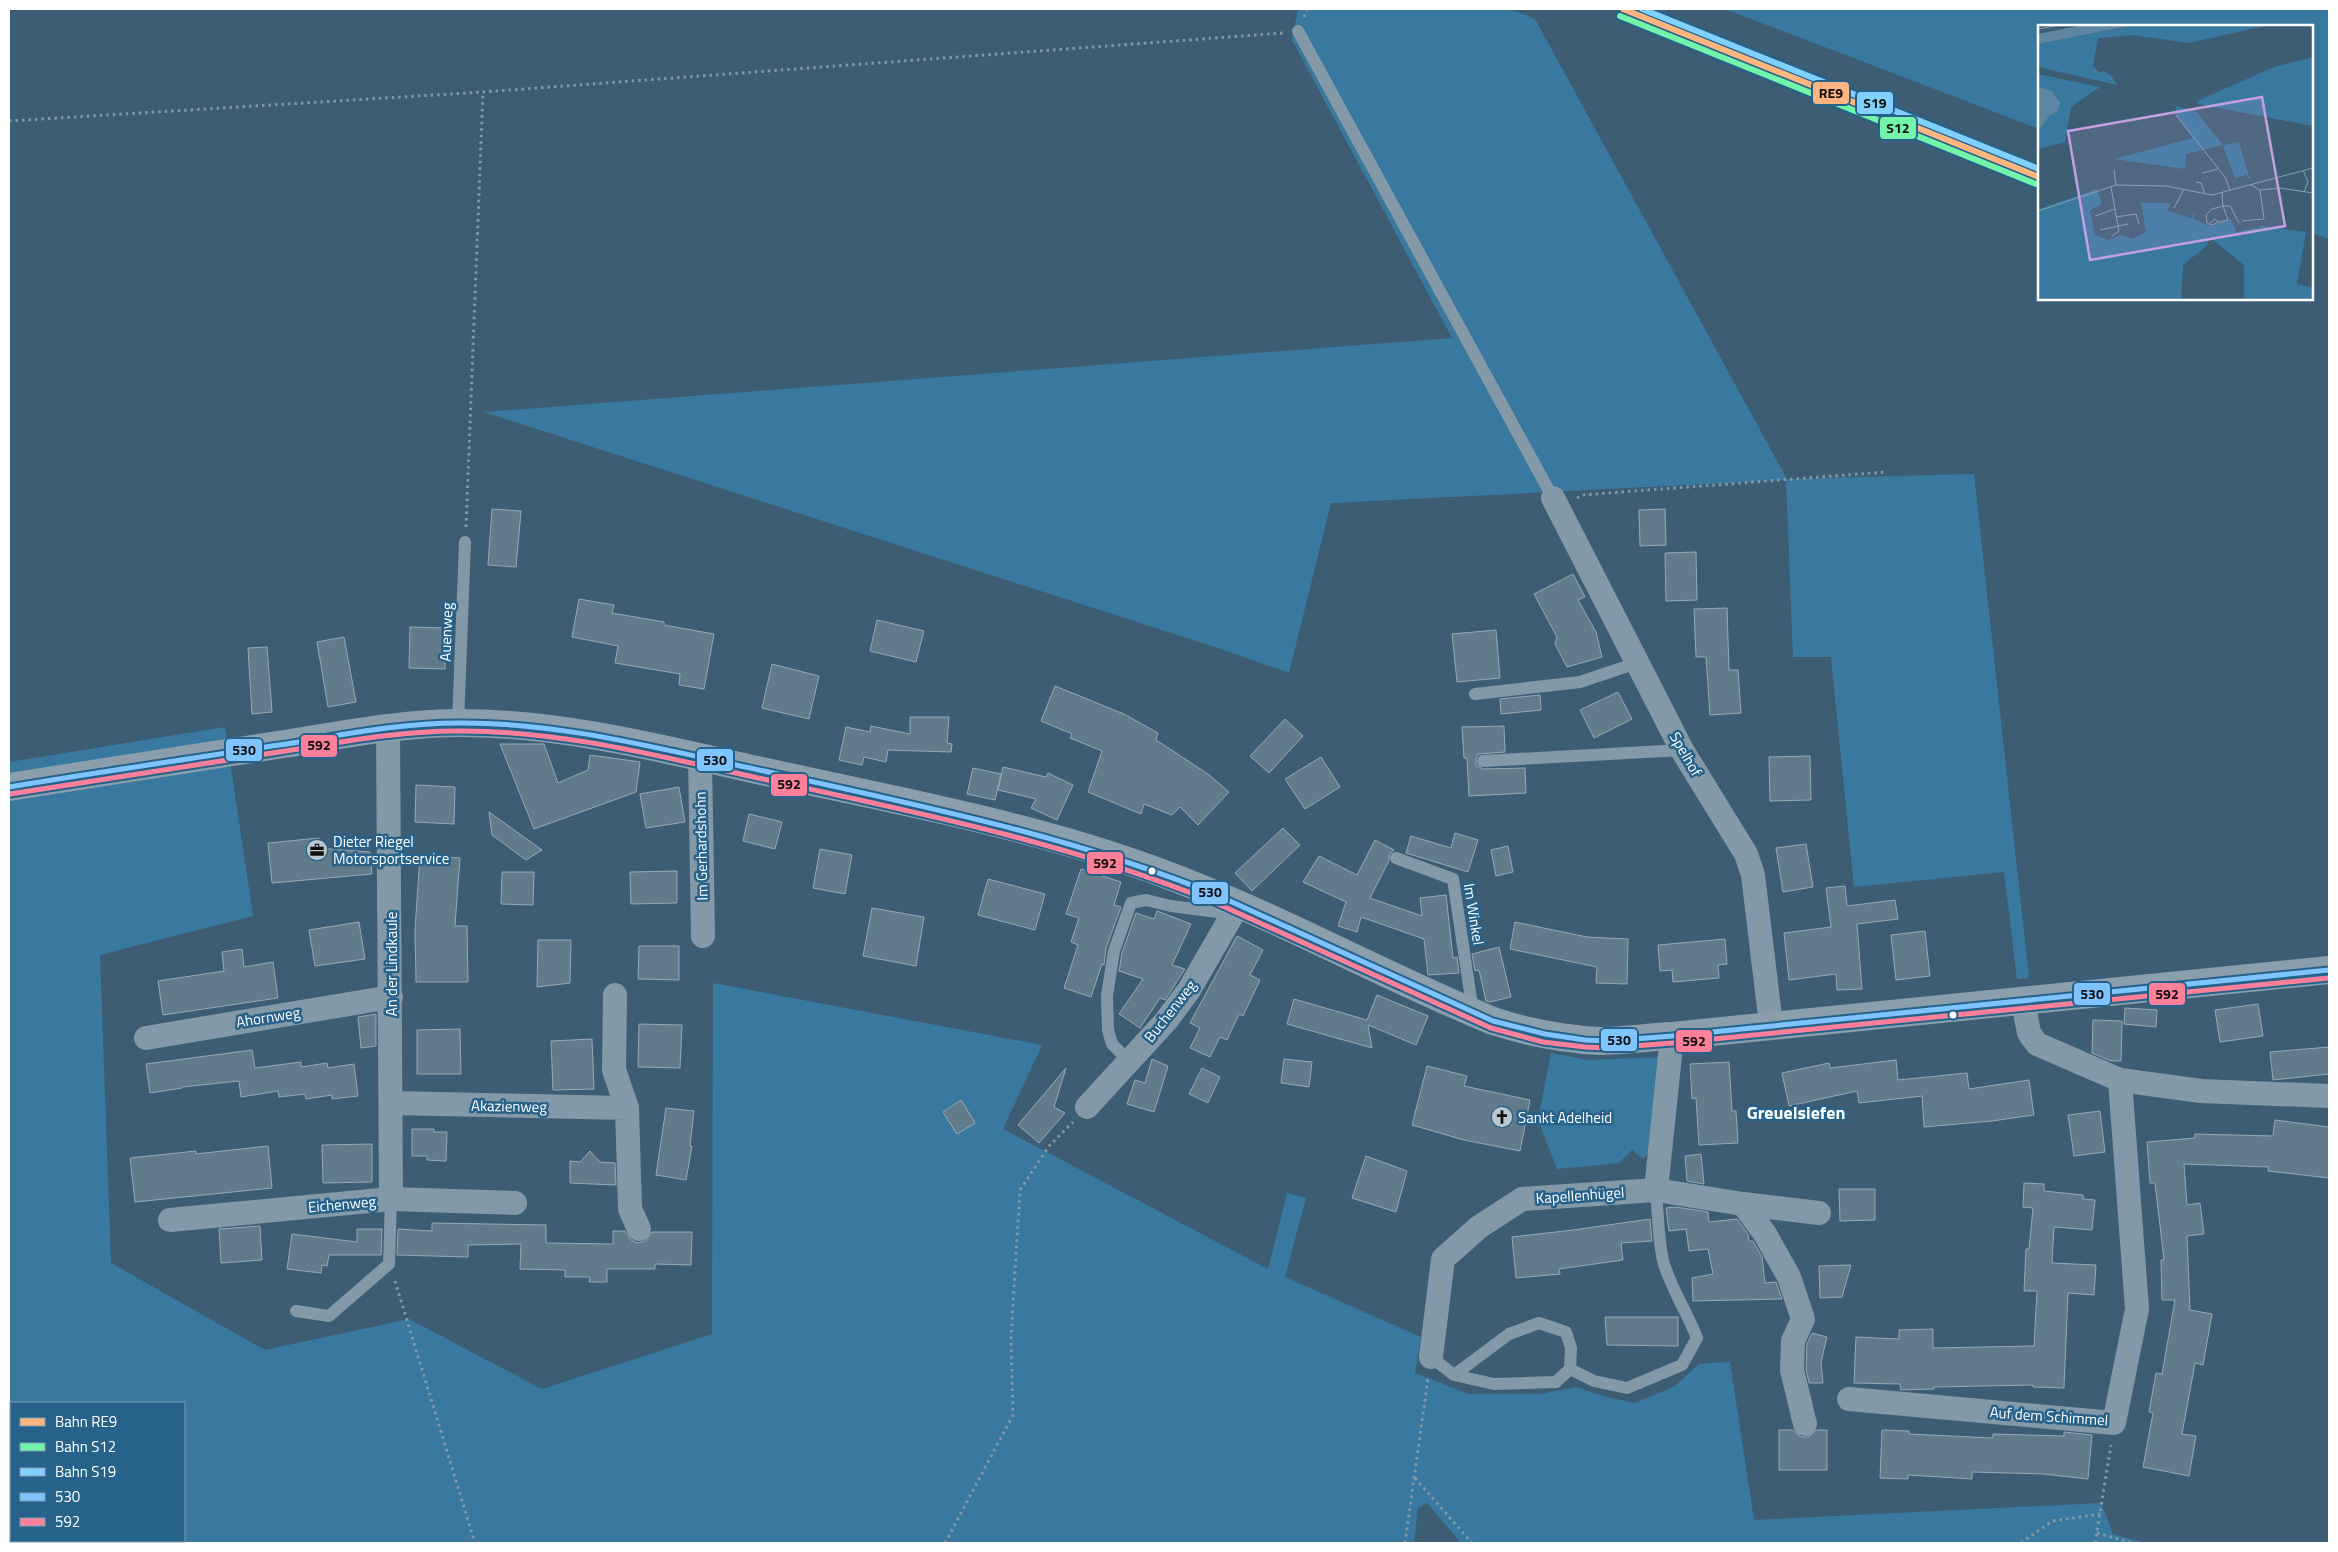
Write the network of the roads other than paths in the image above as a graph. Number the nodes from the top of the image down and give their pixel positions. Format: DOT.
graph roads {
  1 [pos="1298,32"];
  2 [pos="1556,503"];
  3 [pos="465,542"];
  4 [pos="1637,663"];
  5 [pos="1475,694"];
  6 [pos="458,723"];
  7 [pos="388,728"];
  8 [pos="1682,750"];
  9 [pos="700,757"];
  10 [pos="1483,761"];
  11 [pos="9,787"];
  12 [pos="1396,858"];
  13 [pos="1236,909"];
  14 [pos="703,936"];
  15 [pos="2329,970"];
  16 [pos="615,996"];
  17 [pos="391,997"];
  18 [pos="2023,1001"];
  19 [pos="1473,1013"];
  20 [pos="1771,1025"];
  21 [pos="1672,1036"];
  22 [pos="146,1038"];
  23 [pos="1129,1062"];
  24 [pos="2120,1080"];
  25 [pos="2329,1096"];
  26 [pos="391,1103"];
  27 [pos="1087,1107"];
  28 [pos="627,1108"];
  29 [pos="1656,1190"];
  30 [pos="391,1199"];
  31 [pos="515,1203"];
  32 [pos="1743,1204"];
  33 [pos="1819,1213"];
  34 [pos="170,1220"];
  35 [pos="639,1229"];
  36 [pos="296,1311"];
  37 [pos="1431,1357"];
  38 [pos="1570,1369"];
  39 [pos="1454,1375"];
  40 [pos="1849,1399"];
  41 [pos="1805,1424"];
  1 -- 2 [label="lane"];
  2 -- 4 [label="street, Spelhof"];
  3 -- 6 [label="lane, Auenweg"];
  4 -- 5 [label="lane"];
  4 -- 8 [label="street, Spelhof"];
  6 -- 7 [label="main road"];
  6 -- 9 [label="main road"];
  7 -- 11 [label="main road"];
  7 -- 17 [label="street, An der Lindkaule"];
  8 -- 10 [label="lane"];
  8 -- 20 [label="street, Spelhof"];
  9 -- 13 [label="main road"];
  9 -- 14 [label="street, Im Gerhardshohn"];
  12 -- 19 [label="lane, Im Winkel"];
  13 -- 19 [label="main road"];
  13 -- 23 [label="street, Buchenweg"];
  13 -- 23 [label="lane"];
  15 -- 18 [label="main road"];
  16 -- 28 [label="street"];
  17 -- 22 [label="street, Ahornweg"];
  17 -- 26 [label="street, An der Lindkaule"];
  18 -- 20 [label="main road"];
  18 -- 24 [label="street"];
  19 -- 21 [label="main road"];
  20 -- 21 [label="main road"];
  21 -- 29 [label="street"];
  23 -- 27 [label="street, Buchenweg"];
  24 -- 25 [label="street"];
  24 -- 40 [label="street, Auf dem Schimmel"];
  26 -- 28 [label="street, Akazienweg"];
  26 -- 30 [label="street, An der Lindkaule"];
  28 -- 35 [label="street"];
  29 -- 32 [label="street, Kapellenhügel"];
  29 -- 37 [label="street, Kapellenhügel"];
  29 -- 38 [label="lane"];
  30 -- 31 [label="street, Eichenweg"];
  30 -- 34 [label="street, Eichenweg"];
  30 -- 36 [label="lane"];
  32 -- 33 [label="street, Kapellenhügel"];
  32 -- 41 [label="street"];
  37 -- 39 [label="lane"];
  38 -- 39 [label="lane"];
  38 -- 39 [label="lane"];
}
